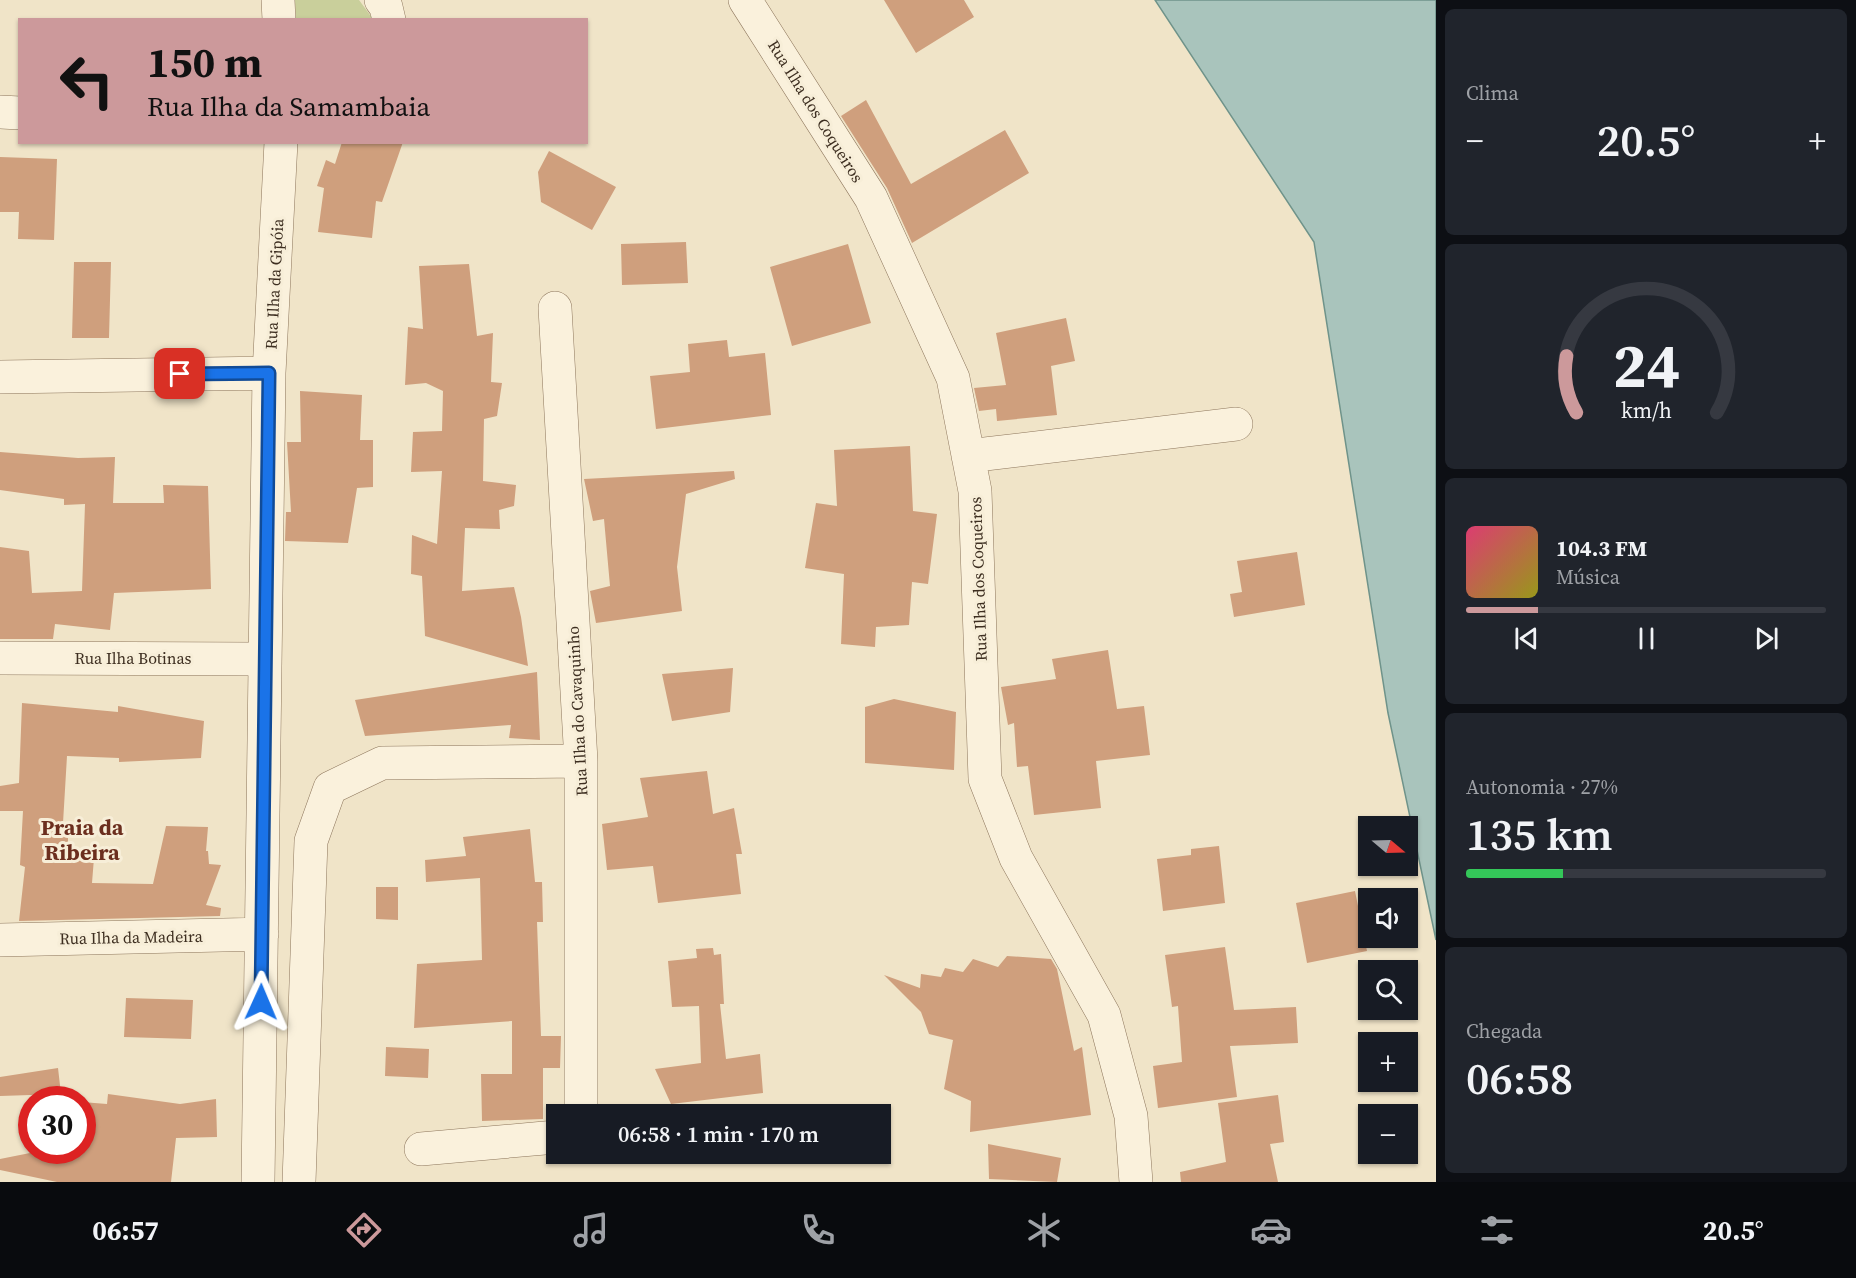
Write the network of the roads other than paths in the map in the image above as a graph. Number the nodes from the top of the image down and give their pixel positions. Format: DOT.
graph roads {
  1 [pos="278,0"];
  2 [pos="381,0"];
  3 [pos="745,0"];
  4 [pos="279,18"];
  5 [pos="388,18"];
  6 [pos="0,112"];
  7 [pos="18,113"];
  8 [pos="280,144"];
  9 [pos="555,308"];
  10 [pos="269,373"];
  11 [pos="0,377"];
  12 [pos="1236,424"];
  13 [pos="968,456"];
  14 [pos="0,658"];
  15 [pos="265,659"];
  16 [pos="581,761"];
  17 [pos="262,934"];
  18 [pos="0,940"];
  19 [pos="581,1104"];
  20 [pos="546,1138"];
  21 [pos="422,1149"];
  22 [pos="258,1182"];
  23 [pos="299,1182"];
  24 [pos="1136,1182"];
  1 -- 4 [label="street"];
  2 -- 5 [label="street"];
  3 -- 13 [label="street, Rua Ilha dos Coqueiros"];
  6 -- 7 [label="street"];
  8 -- 10 [label="street, Rua Ilha da Gipóia"];
  9 -- 16 [label="street, Rua Ilha do Cavaquinho"];
  10 -- 11 [label="street"];
  10 -- 15 [label="street, Rua Ilha da Gipóia"];
  12 -- 13 [label="street"];
  13 -- 24 [label="street, Rua Ilha dos Coqueiros"];
  14 -- 15 [label="street, Rua Ilha Botinas"];
  15 -- 17 [label="street, Rua Ilha da Gipóia"];
  16 -- 19 [label="street, Rua Ilha do Cavaquinho"];
  16 -- 23 [label="street"];
  17 -- 18 [label="street, Rua Ilha da Madeira"];
  17 -- 22 [label="street, Rua Ilha da Gipóia"];
  20 -- 21 [label="street"];
}
